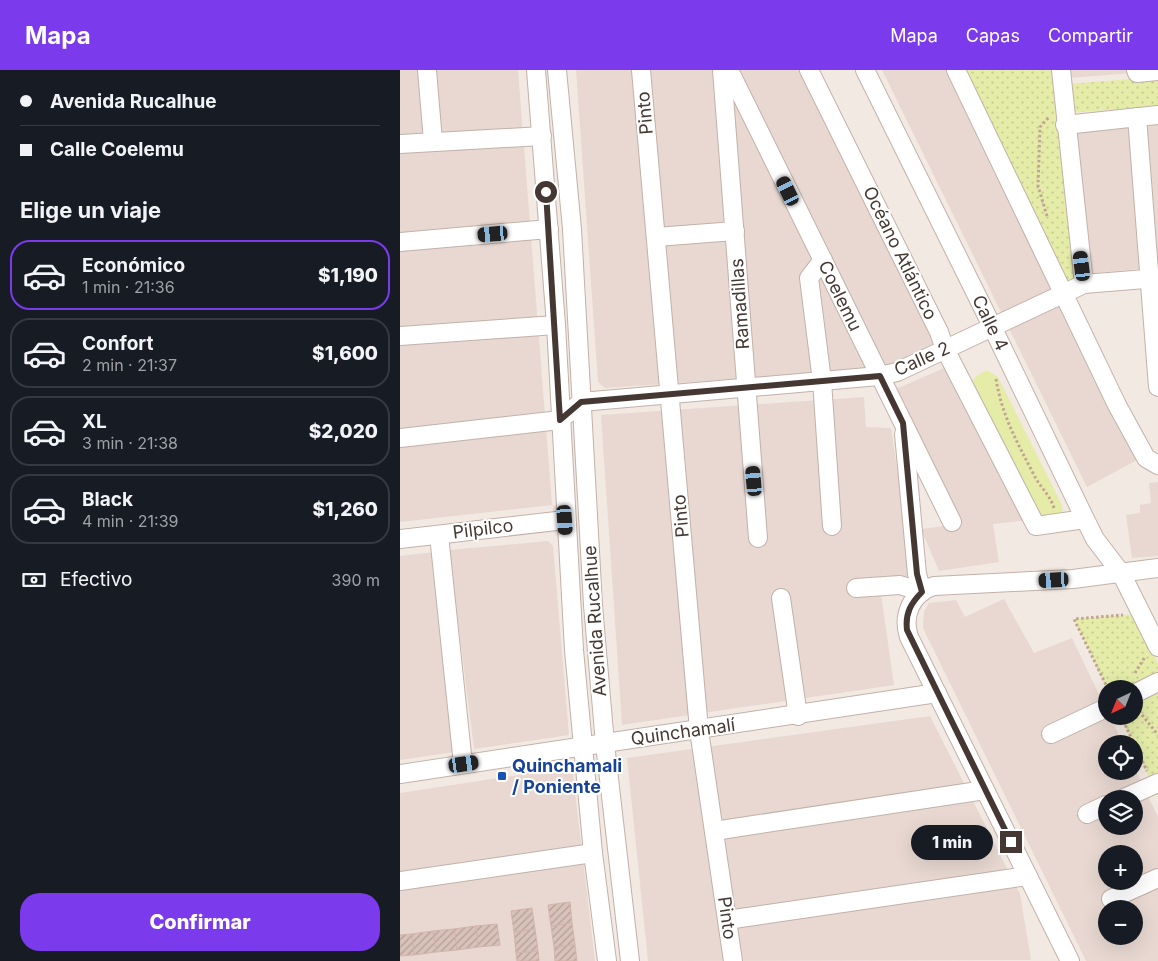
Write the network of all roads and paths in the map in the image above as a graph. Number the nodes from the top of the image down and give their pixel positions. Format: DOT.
graph roads {
  1 [pos="427,70"];
  2 [pos="536,70"];
  3 [pos="557,70"];
  4 [pos="641,70"];
  5 [pos="722,70"];
  6 [pos="729,70"];
  7 [pos="809,70"];
  8 [pos="864,70"];
  9 [pos="956,70"];
  10 [pos="1061,70"];
  11 [pos="1158,70"];
  12 [pos="1137,72"];
  13 [pos="1158,115"];
  14 [pos="1137,117"];
  15 [pos="1065,119"];
  16 [pos="542,136"];
  17 [pos="432,141"];
  18 [pos="400,144"];
  19 [pos="1150,197"];
  20 [pos="1048,219"];
  21 [pos="549,230"];
  22 [pos="735,231"];
  23 [pos="656,237"];
  24 [pos="400,242"];
  25 [pos="823,260"];
  26 [pos="1153,278"];
  27 [pos="1084,284"];
  28 [pos="1064,293"];
  29 [pos="556,325"];
  30 [pos="992,326"];
  31 [pos="400,336"];
  32 [pos="945,350"];
  33 [pos="996,373"];
  34 [pos="880,376"];
  35 [pos="822,381"];
  36 [pos="747,386"];
  37 [pos="1158,387"];
  38 [pos="670,393"];
  39 [pos="581,402"];
  40 [pos="560,420"];
  41 [pos="903,423"];
  42 [pos="400,438"];
  43 [pos="1158,465"];
  44 [pos="1085,519"];
  45 [pos="565,520"];
  46 [pos="952,522"];
  47 [pos="1059,523"];
  48 [pos="832,526"];
  49 [pos="439,535"];
  50 [pos="758,538"];
  51 [pos="400,539"];
  52 [pos="1158,568"];
  53 [pos="1121,573"];
  54 [pos="856,588"];
  55 [pos="922,592"];
  56 [pos="781,598"];
  57 [pos="1126,615"];
  58 [pos="1154,648"];
  59 [pos="1104,680"];
  60 [pos="1135,680"];
  61 [pos="1158,682"];
  62 [pos="1143,690"];
  63 [pos="937,693"];
  64 [pos="1143,709"];
  65 [pos="1098,712"];
  66 [pos="798,716"];
  67 [pos="1126,725"];
  68 [pos="700,730"];
  69 [pos="1051,734"];
  70 [pos="1158,735"];
  71 [pos="604,744"];
  72 [pos="582,748"];
  73 [pos="464,764"];
  74 [pos="400,774"];
  75 [pos="1154,780"];
  76 [pos="985,790"];
  77 [pos="1137,790"];
  78 [pos="1098,809"];
  79 [pos="1087,814"];
  80 [pos="714,831"];
  81 [pos="593,853"];
  82 [pos="1028,876"];
  83 [pos="1158,878"];
  84 [pos="400,881"];
  85 [pos="1110,900"];
  86 [pos="727,920"];
  87 [pos="607,961"];
  88 [pos="630,961"];
  89 [pos="733,961"];
  90 [pos="1070,961"];
  1 -- 17 [label="street"];
  2 -- 16 [label="street, Avenida Rucalhue"];
  3 -- 39 [label="street, Avenida Rucalhue"];
  4 -- 23 [label="street, Pinto"];
  5 -- 22 [label="street, Ramadillas"];
  6 -- 25 [label="street, Coelemu"];
  7 -- 32 [label="street, Océano Atlántico"];
  8 -- 30 [label="street, Calle 4"];
  9 -- 28 [label="street"];
  10 -- 15 [label="street"];
  11 -- 12 [label="street"];
  13 -- 14 [label="street"];
  14 -- 15 [label="street"];
  14 -- 19 [label="street"];
  15 -- 20 [label="path"];
  15 -- 27 [label="street"];
  16 -- 17 [label="street"];
  16 -- 21 [label="street, Avenida Rucalhue"];
  17 -- 18 [label="street"];
  19 -- 26 [label="street"];
  21 -- 24 [label="street"];
  21 -- 29 [label="street, Avenida Rucalhue"];
  22 -- 23 [label="street"];
  22 -- 36 [label="street, Ramadillas"];
  23 -- 38 [label="street, Pinto"];
  25 -- 34 [label="street, Coelemu"];
  25 -- 35 [label="street"];
  26 -- 27 [label="street, Calle 2"];
  26 -- 37 [label="street"];
  27 -- 28 [label="street, Calle 2"];
  28 -- 30 [label="street, Calle 2"];
  28 -- 43 [label="street"];
  29 -- 31 [label="street"];
  29 -- 40 [label="street, Avenida Rucalhue"];
  30 -- 32 [label="street, Calle 2"];
  30 -- 44 [label="street, Calle 4"];
  32 -- 34 [label="street, Calle 2"];
  32 -- 47 [label="street, Océano Atlántico"];
  33 -- 47 [label="path"];
  34 -- 35 [label="street, Calle 2"];
  34 -- 41 [label="street, Coelemu"];
  35 -- 36 [label="street, Calle 2"];
  35 -- 48 [label="street"];
  36 -- 38 [label="street, Calle 2"];
  36 -- 50 [label="street, Ramadillas"];
  38 -- 39 [label="street, Calle 2"];
  38 -- 68 [label="street, Pinto"];
  39 -- 40 [label="street"];
  39 -- 71 [label="street, Avenida Rucalhue"];
  40 -- 42 [label="street"];
  40 -- 45 [label="street, Avenida Rucalhue"];
  41 -- 46 [label="street, Coelemu"];
  41 -- 55 [label="street"];
  44 -- 47 [label="street, Océano Atlántico"];
  44 -- 53 [label="street, Calle 4"];
  45 -- 49 [label="street, Pilpilco"];
  45 -- 72 [label="street, Avenida Rucalhue"];
  49 -- 51 [label="street, Pilpilco"];
  49 -- 73 [label="street"];
  52 -- 53 [label="street"];
  53 -- 55 [label="street"];
  53 -- 58 [label="street"];
  54 -- 55 [label="street"];
  55 -- 63 [label="street"];
  56 -- 66 [label="street"];
  57 -- 59 [label="path"];
  58 -- 60 [label="path"];
  61 -- 62 [label="street"];
  63 -- 66 [label="street, Quinchamalí"];
  63 -- 76 [label="street"];
  64 -- 70 [label="path"];
  65 -- 69 [label="street"];
  66 -- 68 [label="street, Quinchamalí"];
  67 -- 75 [label="path"];
  68 -- 71 [label="street, Quinchamalí"];
  68 -- 80 [label="street, Pinto"];
  71 -- 72 [label="street, Quinchamalí"];
  71 -- 88 [label="street, Avenida Rucalhue"];
  72 -- 73 [label="street, Quinchamalí"];
  72 -- 81 [label="street, Avenida Rucalhue"];
  73 -- 74 [label="street, Quinchamalí"];
  75 -- 77 [label="street"];
  76 -- 80 [label="street"];
  76 -- 82 [label="street"];
  78 -- 79 [label="street"];
  80 -- 86 [label="street, Pinto"];
  81 -- 84 [label="street"];
  81 -- 87 [label="street, Avenida Rucalhue"];
  82 -- 86 [label="street"];
  82 -- 90 [label="street"];
  83 -- 85 [label="street"];
  86 -- 89 [label="street, Pinto"];
}
